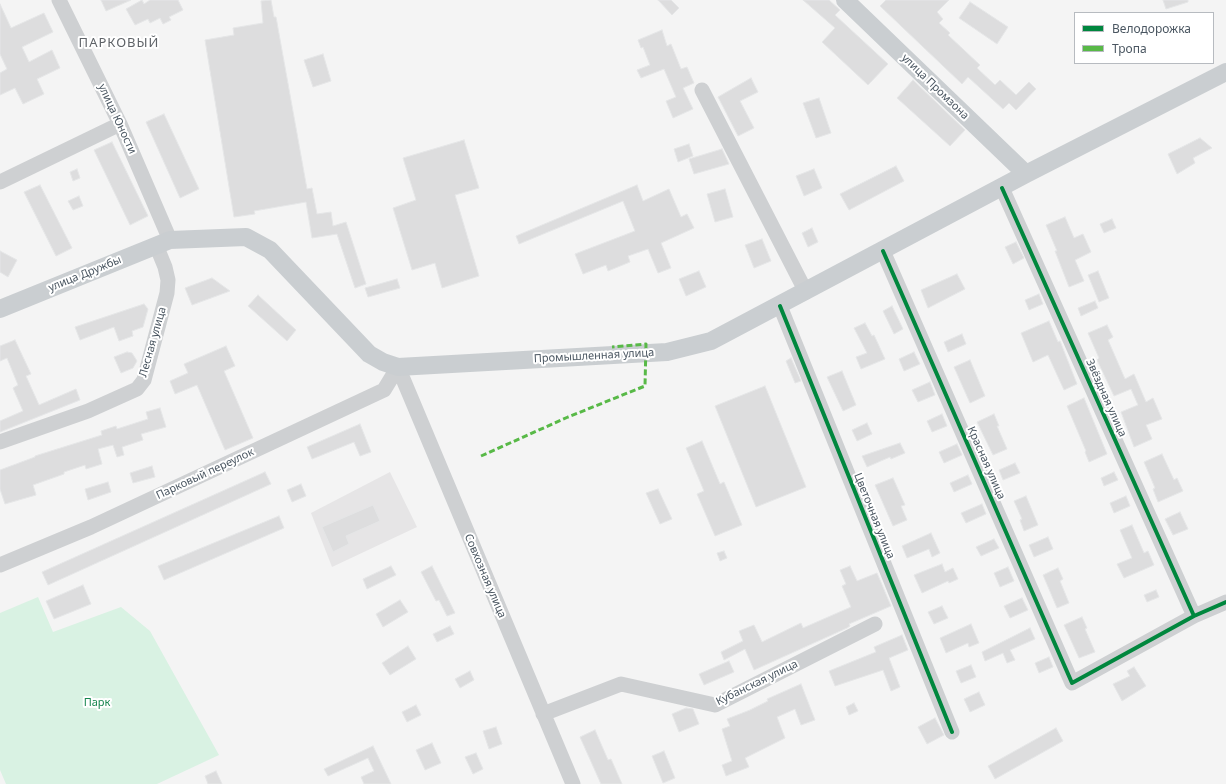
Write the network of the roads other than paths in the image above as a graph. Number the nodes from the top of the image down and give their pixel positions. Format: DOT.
graph roads {
  1 [pos="59,0"];
  2 [pos="845,0"];
  3 [pos="1226,72"];
  4 [pos="702,90"];
  5 [pos="120,124"];
  6 [pos="1026,174"];
  7 [pos="0,182"];
  8 [pos="1002,188"];
  9 [pos="163,243"];
  10 [pos="883,251"];
  11 [pos="806,292"];
  12 [pos="780,306"];
  13 [pos="0,309"];
  14 [pos="398,367"];
  15 [pos="0,442"];
  16 [pos="0,565"];
  17 [pos="1226,602"];
  18 [pos="1194,616"];
  19 [pos="875,624"];
  20 [pos="543,714"];
  21 [pos="952,732"];
  22 [pos="573,784"];
  1 -- 5 [label="street, улица Юности"];
  2 -- 6 [label="main road, улица Промзона"];
  3 -- 6 [label="main road, Промышленная улица"];
  4 -- 11 [label="street"];
  5 -- 7 [label="street"];
  5 -- 9 [label="street, улица Юности"];
  6 -- 8 [label="main road, Промышленная улица"];
  8 -- 10 [label="main road, Промышленная улица"];
  8 -- 18 [label="street, Звёздная улица"];
  9 -- 13 [label="main road, улица Дружбы"];
  9 -- 14 [label="main road, Промышленная улица"];
  9 -- 15 [label="street, Лесная улица"];
  10 -- 11 [label="main road, Промышленная улица"];
  10 -- 18 [label="street, Красная улица"];
  11 -- 12 [label="main road, Промышленная улица"];
  12 -- 14 [label="main road, Промышленная улица"];
  12 -- 21 [label="street, Цветочная улица"];
  14 -- 16 [label="street, Парковый переулок"];
  14 -- 20 [label="street, Совхозная улица"];
  17 -- 18 [label="street"];
  19 -- 20 [label="street, Кубанская улица"];
  20 -- 22 [label="street, Совхозная улица"];
}
